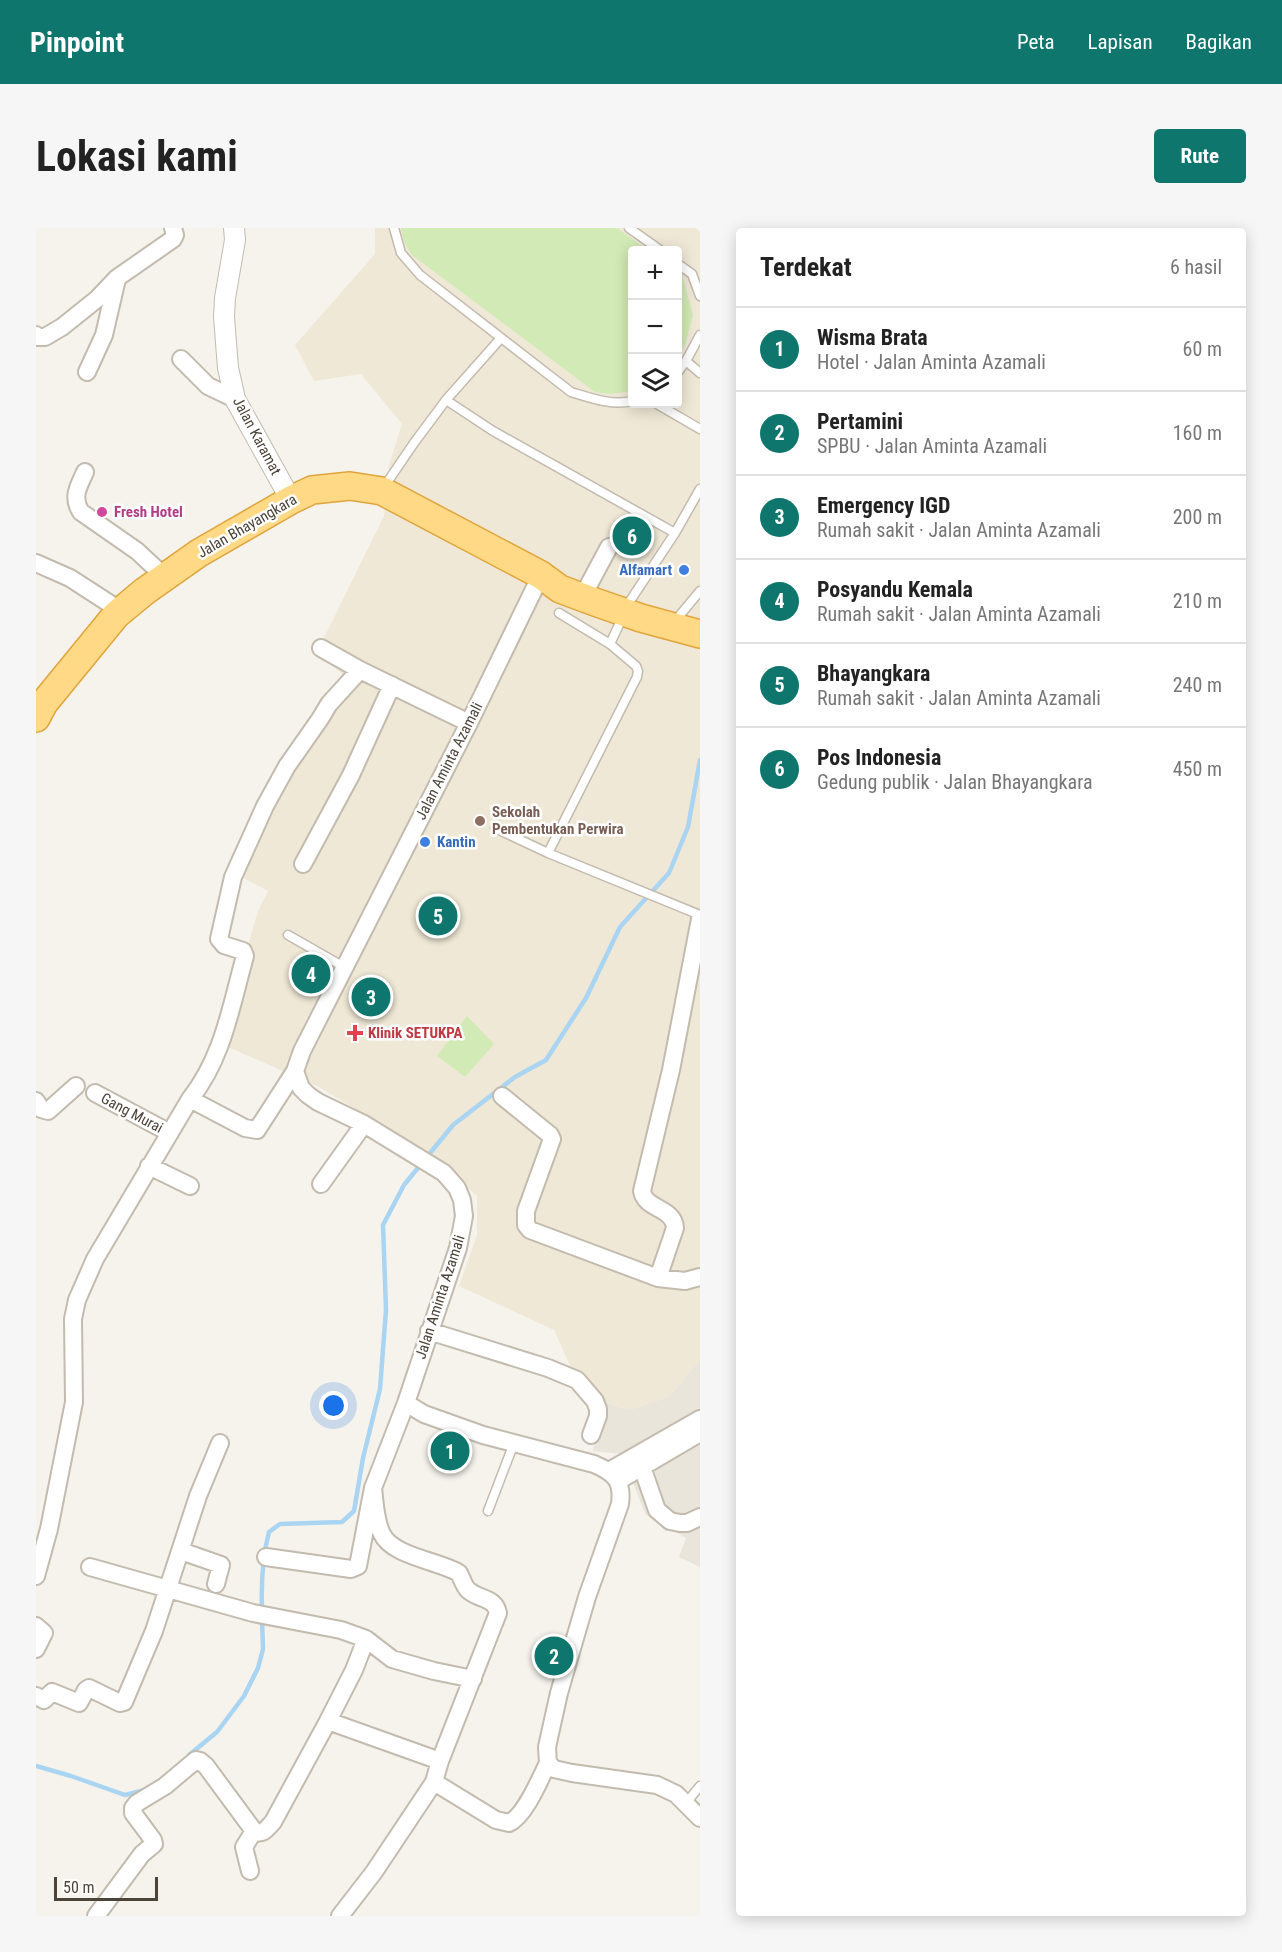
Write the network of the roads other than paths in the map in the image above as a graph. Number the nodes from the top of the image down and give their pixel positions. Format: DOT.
graph roads {
  1 [pos="173,228"];
  2 [pos="234,228"];
  3 [pos="394,228"];
  4 [pos="629,228"];
  5 [pos="654,246"];
  6 [pos="682,267"];
  7 [pos="117,278"];
  8 [pos="700,296"];
  9 [pos="36,335"];
  10 [pos="700,335"];
  11 [pos="501,338"];
  12 [pos="181,359"];
  13 [pos="686,361"];
  14 [pos="682,366"];
  15 [pos="87,372"];
  16 [pos="700,373"];
  17 [pos="235,399"];
  18 [pos="446,400"];
  19 [pos="628,402"];
  20 [pos="664,408"];
  21 [pos="700,429"];
  22 [pos="86,472"];
  23 [pos="700,489"];
  24 [pos="382,491"];
  25 [pos="291,500"];
  26 [pos="675,533"];
  27 [pos="609,547"];
  28 [pos="36,563"];
  29 [pos="541,575"];
  30 [pos="165,577"];
  31 [pos="586,588"];
  32 [pos="700,591"];
  33 [pos="628,607"];
  34 [pos="121,611"];
  35 [pos="559,613"];
  36 [pos="689,624"];
  37 [pos="610,644"];
  38 [pos="321,648"];
  39 [pos="360,670"];
  40 [pos="392,685"];
  41 [pos="39,707"];
  42 [pos="469,723"];
  43 [pos="495,828"];
  44 [pos="548,853"];
  45 [pos="303,864"];
  46 [pos="700,917"];
  47 [pos="288,935"];
  48 [pos="344,967"];
  49 [pos="295,1071"];
  50 [pos="76,1086"];
  51 [pos="95,1094"];
  52 [pos="502,1096"];
  53 [pos="190,1098"];
  54 [pos="36,1101"];
  55 [pos="364,1124"];
  56 [pos="170,1133"];
  57 [pos="149,1166"];
  58 [pos="321,1184"];
  59 [pos="190,1186"];
  60 [pos="700,1277"];
  61 [pos="658,1278"];
  62 [pos="429,1331"];
  63 [pos="406,1403"];
  64 [pos="700,1419"];
  65 [pos="700,1433"];
  66 [pos="591,1435"];
  67 [pos="220,1443"];
  68 [pos="514,1443"];
  69 [pos="670,1443"];
  70 [pos="642,1467"];
  71 [pos="614,1476"];
  72 [pos="373,1488"];
  73 [pos="488,1511"];
  74 [pos="700,1517"];
  75 [pos="181,1551"];
  76 [pos="266,1557"];
  77 [pos="90,1567"];
  78 [pos="36,1576"];
  79 [pos="216,1584"];
  80 [pos="168,1589"];
  81 [pos="36,1626"];
  82 [pos="366,1640"];
  83 [pos="36,1649"];
  84 [pos="472,1679"];
  85 [pos="36,1696"];
  86 [pos="328,1721"];
  87 [pos="440,1761"];
  88 [pos="548,1763"];
  89 [pos="434,1782"];
  90 [pos="700,1786"];
  91 [pos="686,1803"];
  92 [pos="700,1818"];
  93 [pos="254,1831"];
  94 [pos="250,1871"];
  95 [pos="96,1916"];
  96 [pos="340,1916"];
  1 -- 7 [label="street"];
  2 -- 17 [label="street, Jalan Karamat"];
  3 -- 11 [label="lane"];
  4 -- 5 [label="lane"];
  6 -- 8 [label="lane"];
  7 -- 9 [label="street"];
  7 -- 15 [label="street"];
  10 -- 13 [label="lane"];
  11 -- 18 [label="lane"];
  11 -- 19 [label="lane"];
  12 -- 17 [label="street"];
  13 -- 14 [label="lane"];
  13 -- 16 [label="lane"];
  17 -- 25 [label="street, Jalan Karamat"];
  18 -- 24 [label="lane"];
  18 -- 26 [label="lane"];
  20 -- 21 [label="lane"];
  22 -- 30 [label="street"];
  23 -- 26 [label="lane"];
  24 -- 25 [label="highway, Jalan Bhayangkara"];
  24 -- 29 [label="highway, Jalan Bhayangkara"];
  25 -- 30 [label="highway, Jalan Bhayangkara"];
  26 -- 33 [label="lane"];
  27 -- 31 [label="street"];
  28 -- 34 [label="street"];
  29 -- 31 [label="highway, Jalan Bhayangkara"];
  29 -- 33 [label="highway, Jalan Bhayangkara"];
  29 -- 42 [label="street, Jalan Aminta Azamali"];
  30 -- 34 [label="highway, Jalan Bhayangkara"];
  31 -- 33 [label="highway, Jalan Bhayangkara"];
  32 -- 36 [label="lane"];
  33 -- 36 [label="highway, Jalan Bhayangkara"];
  33 -- 37 [label="lane"];
  34 -- 41 [label="highway, Jalan Bhayangkara"];
  35 -- 37 [label="lane"];
  37 -- 44 [label="lane"];
  38 -- 39 [label="street"];
  39 -- 40 [label="street"];
  39 -- 53 [label="street"];
  40 -- 42 [label="street"];
  40 -- 45 [label="street"];
  42 -- 48 [label="street, Jalan Aminta Azamali"];
  43 -- 44 [label="lane"];
  44 -- 46 [label="lane"];
  46 -- 61 [label="street"];
  47 -- 48 [label="lane"];
  48 -- 49 [label="street, Jalan Aminta Azamali"];
  49 -- 53 [label="street"];
  49 -- 55 [label="street, Jalan Aminta Azamali"];
  50 -- 54 [label="street"];
  51 -- 56 [label="street, Gang Murai"];
  52 -- 61 [label="street"];
  53 -- 56 [label="street"];
  55 -- 58 [label="street"];
  55 -- 62 [label="street, Jalan Aminta Azamali"];
  56 -- 57 [label="street"];
  57 -- 59 [label="street"];
  57 -- 78 [label="street"];
  60 -- 61 [label="street"];
  62 -- 63 [label="street, Jalan Aminta Azamali"];
  62 -- 66 [label="street"];
  63 -- 68 [label="street"];
  63 -- 72 [label="street, Jalan Aminta Azamali"];
  64 -- 69 [label="street"];
  65 -- 69 [label="street"];
  67 -- 75 [label="street"];
  68 -- 71 [label="street"];
  68 -- 73 [label="lane"];
  69 -- 70 [label="street"];
  69 -- 71 [label="street"];
  70 -- 71 [label="street"];
  70 -- 74 [label="street"];
  71 -- 88 [label="street"];
  72 -- 76 [label="street, Jalan Aminta Azamali"];
  72 -- 84 [label="street"];
  75 -- 79 [label="street"];
  75 -- 80 [label="street"];
  77 -- 80 [label="street"];
  80 -- 82 [label="street"];
  80 -- 85 [label="street"];
  81 -- 83 [label="street"];
  82 -- 84 [label="street"];
  82 -- 86 [label="street"];
  84 -- 87 [label="street"];
  86 -- 87 [label="street"];
  86 -- 93 [label="street"];
  87 -- 89 [label="street"];
  88 -- 89 [label="street"];
  88 -- 91 [label="street"];
  89 -- 96 [label="street"];
  90 -- 91 [label="lane"];
  91 -- 92 [label="street"];
  93 -- 94 [label="street"];
  93 -- 95 [label="street"];
}
